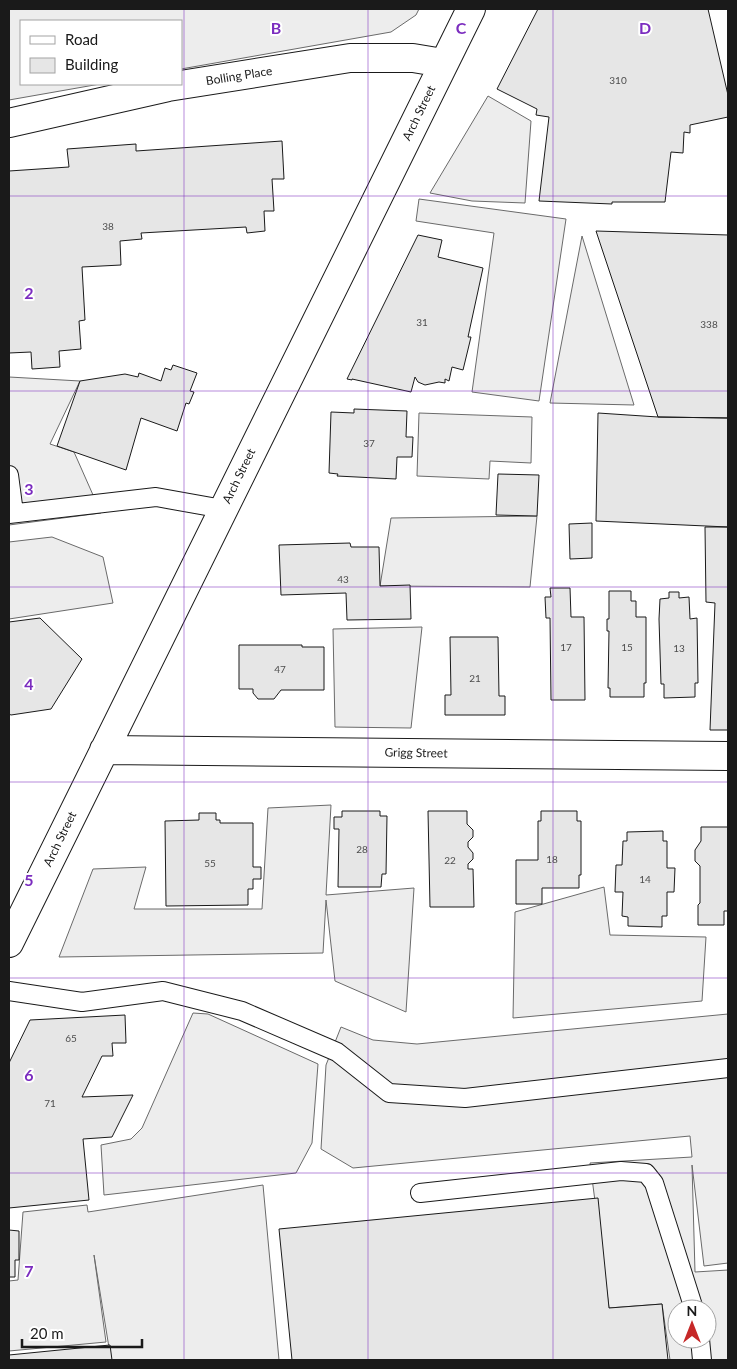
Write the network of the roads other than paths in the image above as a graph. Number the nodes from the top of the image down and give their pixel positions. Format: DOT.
graph roads {
  1 [pos="471,9"];
  2 [pos="443,63"];
  3 [pos="181,85"];
  4 [pos="182,85"];
  5 [pos="9,123"];
  6 [pos="9,475"];
  7 [pos="223,509"];
  8 [pos="11,514"];
  9 [pos="104,750"];
  10 [pos="728,756"];
  11 [pos="9,943"];
  12 [pos="9,991"];
  13 [pos="728,1068"];
  14 [pos="420,1193"];
  15 [pos="691,1299"];
  1 -- 2 [label="street, Arch Street"];
  2 -- 4 [label="street, Bolling Place"];
  2 -- 7 [label="street, Arch Street"];
  3 -- 5 [label="street, Bolling Place"];
  6 -- 8 [label="lane"];
  7 -- 8 [label="lane"];
  7 -- 9 [label="street, Arch Street"];
  9 -- 10 [label="street, Grigg Street"];
  9 -- 11 [label="street, Arch Street"];
  12 -- 13 [label="lane"];
  14 -- 15 [label="lane"];
}
